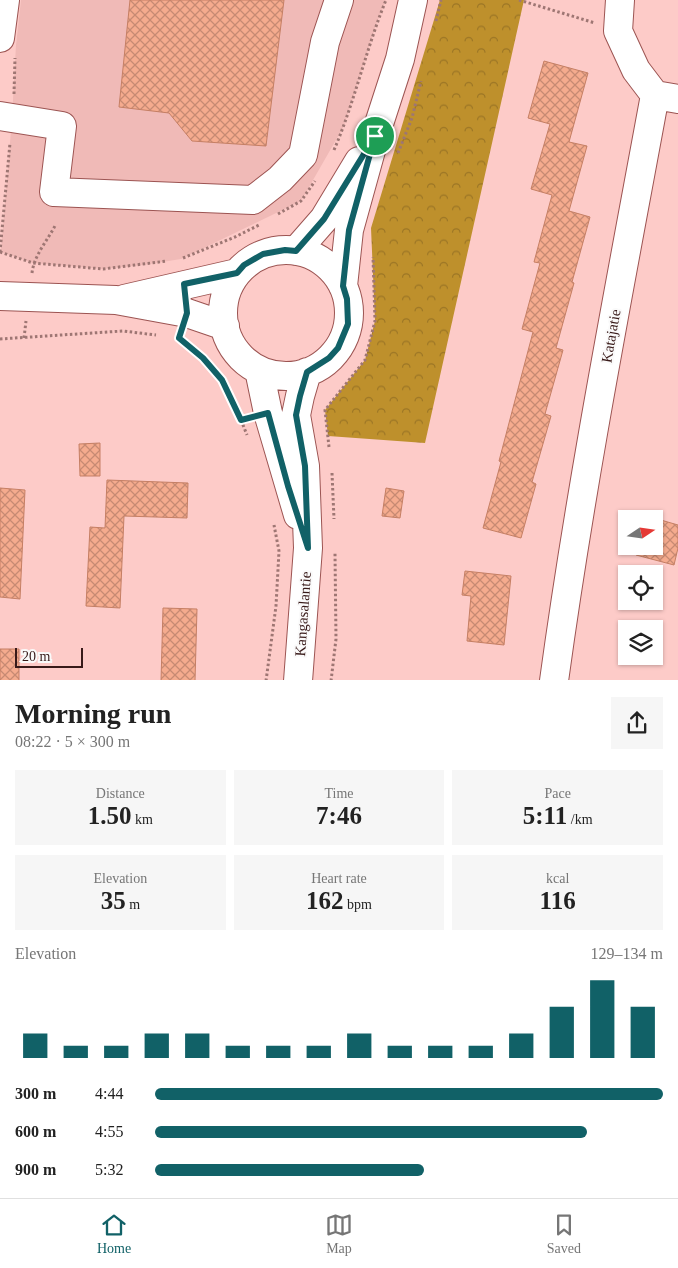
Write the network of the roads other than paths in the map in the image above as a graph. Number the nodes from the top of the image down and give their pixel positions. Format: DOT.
graph roads {
  1 [pos="5,0"];
  2 [pos="339,0"];
  3 [pos="413,0"];
  4 [pos="620,0"];
  5 [pos="0,33"];
  6 [pos="0,38"];
  7 [pos="666,97"];
  8 [pos="0,116"];
  9 [pos="375,136"];
  10 [pos="296,251"];
  11 [pos="237,273"];
  12 [pos="343,286"];
  13 [pos="0,296"];
  14 [pos="116,300"];
  15 [pos="225,326"];
  16 [pos="259,370"];
  17 [pos="307,372"];
  18 [pos="308,548"];
  19 [pos="298,680"];
  20 [pos="554,680"];
  1 -- 5 [label="main road"];
  2 -- 8 [label="main road"];
  3 -- 9 [label="main road"];
  4 -- 7 [label="main road, Katajatie"];
  5 -- 6 [label="main road"];
  7 -- 20 [label="main road, Katajatie"];
  9 -- 10 [label="main road"];
  9 -- 12 [label="main road"];
  10 -- 11 [label="main road"];
  10 -- 12 [label="main road"];
  11 -- 14 [label="main road"];
  11 -- 15 [label="main road"];
  12 -- 17 [label="main road"];
  13 -- 14 [label="main road"];
  14 -- 15 [label="main road"];
  15 -- 16 [label="main road"];
  16 -- 17 [label="main road"];
  16 -- 18 [label="main road, Kangasalantie"];
  17 -- 18 [label="main road, Kangasalantie"];
  18 -- 19 [label="main road, Kangasalantie"];
}
